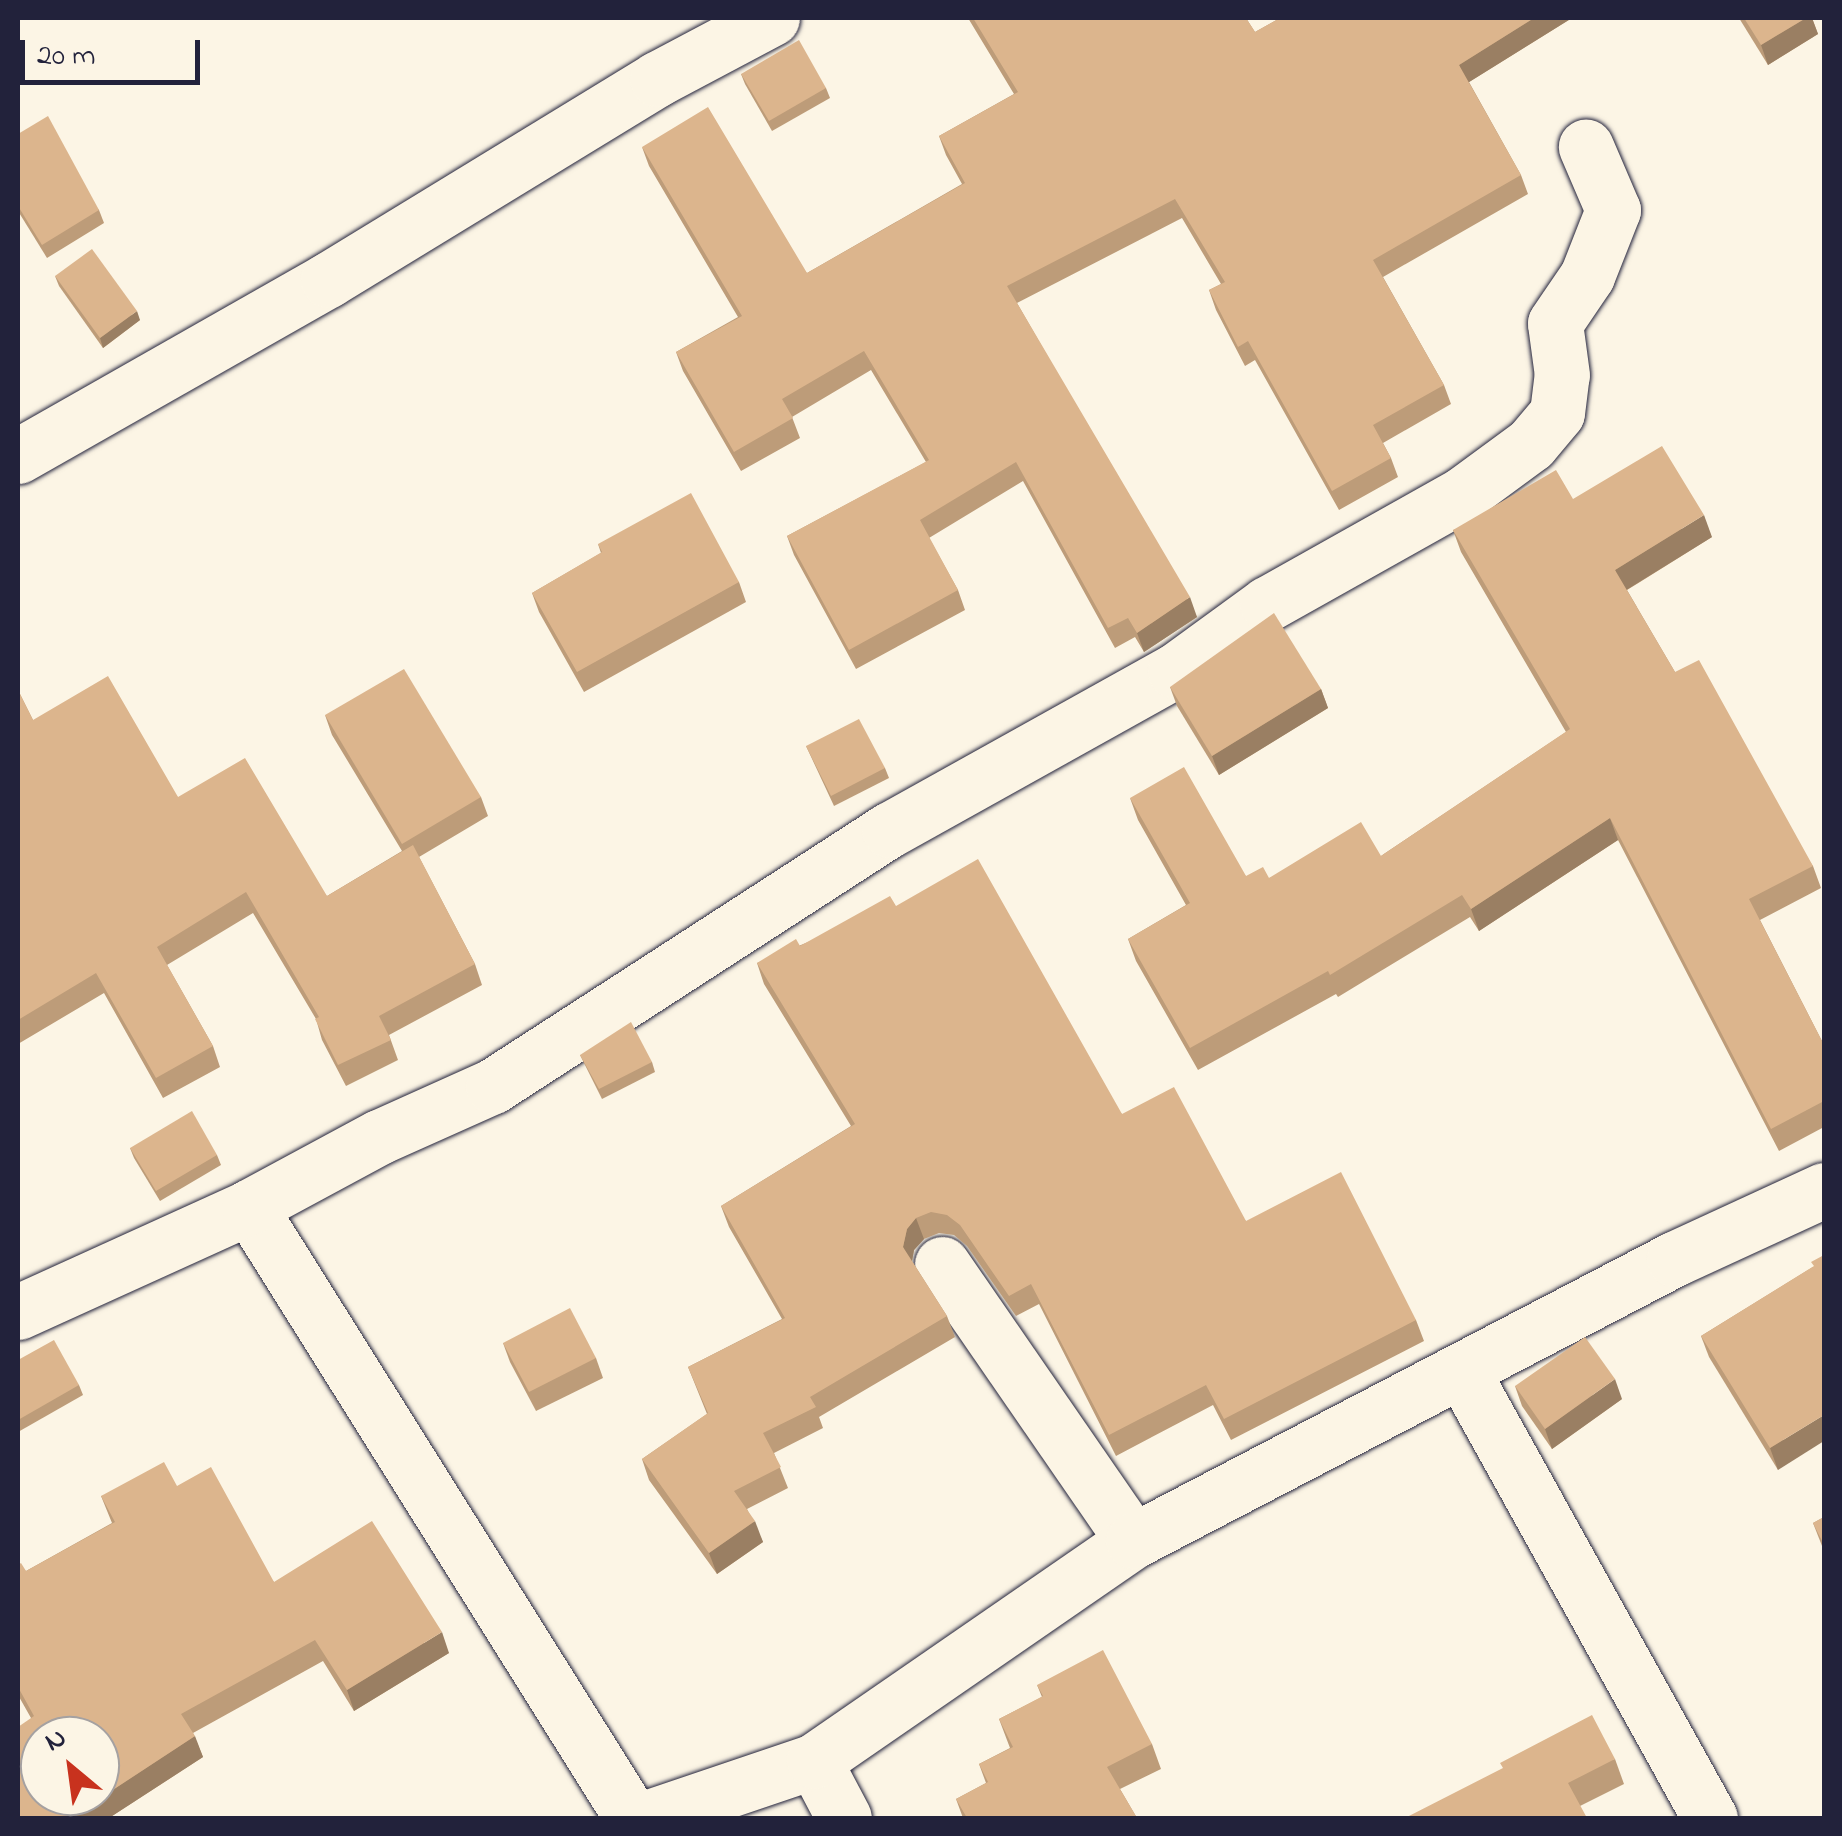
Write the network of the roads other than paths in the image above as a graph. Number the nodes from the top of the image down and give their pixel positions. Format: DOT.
graph roads {
  1 [pos="772,18"];
  2 [pos="1586,147"];
  3 [pos="18,456"];
  4 [pos="1824,1190"];
  5 [pos="249,1208"];
  6 [pos="942,1264"];
  7 [pos="18,1312"];
  8 [pos="1462,1371"];
  9 [pos="1133,1540"];
  10 [pos="814,1762"];
  11 [pos="632,1818"];
  12 [pos="646,1818"];
  13 [pos="844,1818"];
  14 [pos="1710,1818"];
  1 -- 3 [label="street"];
  2 -- 5 [label="street"];
  4 -- 8 [label="street"];
  5 -- 7 [label="street"];
  5 -- 11 [label="street"];
  6 -- 9 [label="street"];
  8 -- 9 [label="street"];
  8 -- 14 [label="street"];
  9 -- 10 [label="street"];
  10 -- 12 [label="street"];
  10 -- 13 [label="street"];
}
